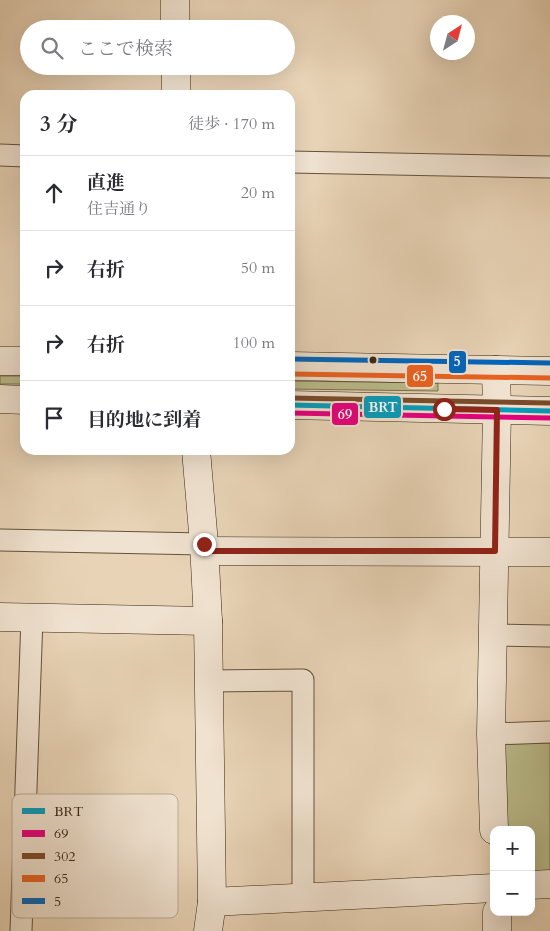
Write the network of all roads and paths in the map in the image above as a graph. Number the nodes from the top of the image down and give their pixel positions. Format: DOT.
graph roads {
  1 [pos="175,0"];
  2 [pos="175,20"];
  3 [pos="176,75"];
  4 [pos="176,90"];
  5 [pos="0,155"];
  6 [pos="20,156"];
  7 [pos="295,162"];
  8 [pos="550,167"];
  9 [pos="0,360"];
  10 [pos="20,361"];
  11 [pos="295,366"];
  12 [pos="496,370"];
  13 [pos="550,371"];
  14 [pos="0,399"];
  15 [pos="20,400"];
  16 [pos="295,405"];
  17 [pos="497,410"];
  18 [pos="550,411"];
  19 [pos="196,455"];
  20 [pos="0,540"];
  21 [pos="205,548"];
  22 [pos="495,551"];
  23 [pos="550,552"];
  24 [pos="0,617"];
  25 [pos="32,617"];
  26 [pos="208,621"];
  27 [pos="493,635"];
  28 [pos="550,636"];
  29 [pos="208,681"];
  30 [pos="550,732"];
  31 [pos="491,734"];
  32 [pos="25,794"];
  33 [pos="494,826"];
  34 [pos="550,884"];
  35 [pos="535,886"];
  36 [pos="490,888"];
  37 [pos="303,897"];
  38 [pos="212,902"];
  39 [pos="497,916"];
  40 [pos="20,918"];
  41 [pos="20,931"];
  42 [pos="208,931"];
  43 [pos="497,931"];
  1 -- 2 [label="street"];
  3 -- 4 [label="street"];
  5 -- 6 [label="street"];
  7 -- 8 [label="street"];
  9 -- 10 [label="street"];
  11 -- 12 [label="street"];
  12 -- 13 [label="street"];
  12 -- 17 [label="street"];
  14 -- 15 [label="street"];
  16 -- 17 [label="street"];
  17 -- 18 [label="street"];
  17 -- 22 [label="street"];
  19 -- 21 [label="street"];
  20 -- 21 [label="street"];
  21 -- 22 [label="street"];
  21 -- 26 [label="street"];
  22 -- 23 [label="street"];
  22 -- 27 [label="street"];
  24 -- 25 [label="street"];
  25 -- 26 [label="street"];
  25 -- 32 [label="street"];
  26 -- 29 [label="street"];
  27 -- 28 [label="street"];
  27 -- 31 [label="street"];
  29 -- 37 [label="street"];
  29 -- 38 [label="street"];
  30 -- 31 [label="street"];
  31 -- 33 [label="street"];
  34 -- 35 [label="street"];
  36 -- 37 [label="street"];
  37 -- 38 [label="street"];
  38 -- 42 [label="street"];
  39 -- 43 [label="street"];
  40 -- 41 [label="street"];
}
